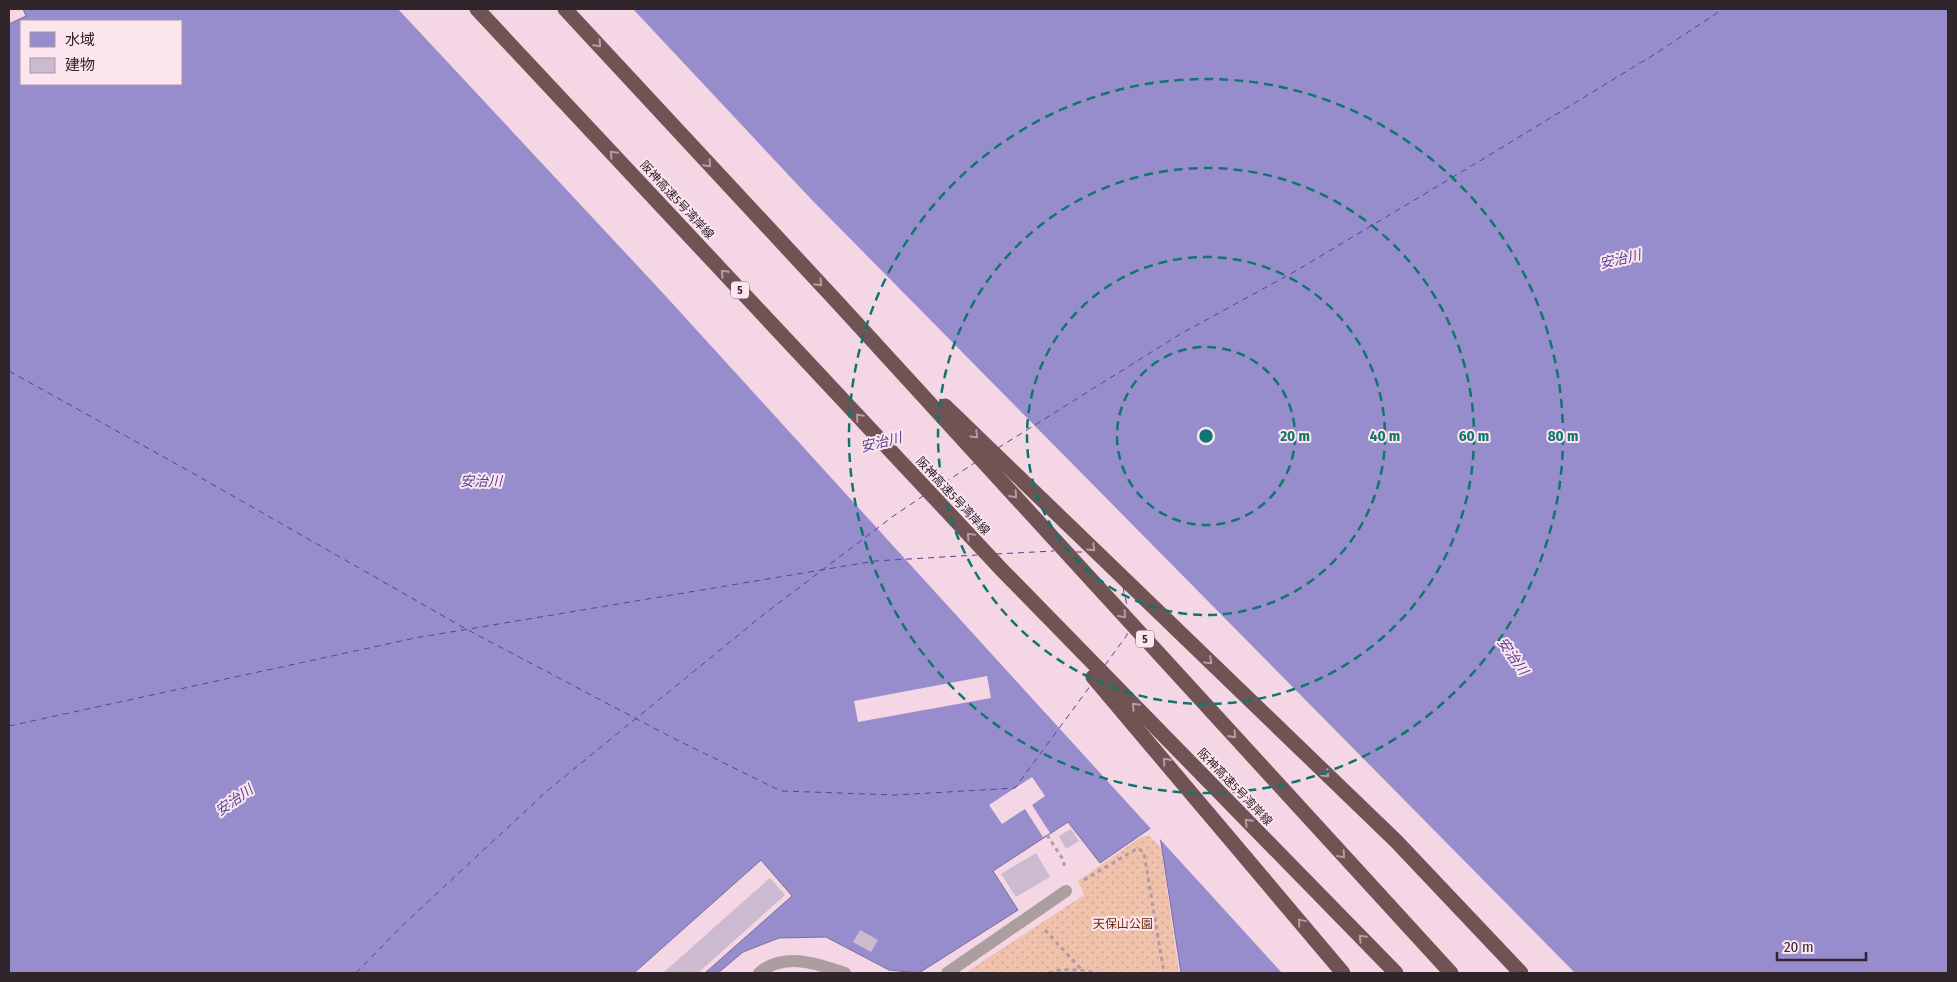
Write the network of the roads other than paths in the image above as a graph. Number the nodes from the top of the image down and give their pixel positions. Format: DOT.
graph roads {
  1 [pos="477,9"];
  2 [pos="565,9"];
  3 [pos="839,304"];
  4 [pos="1003,571"];
  5 [pos="1066,892"];
  6 [pos="759,973"];
  7 [pos="845,973"];
  8 [pos="947,973"];
  9 [pos="1343,973"];
  10 [pos="1396,973"];
  11 [pos="1451,973"];
  12 [pos="1521,973"];
  4 -- 1 [label="highway, 阪神高速5号湾岸線 / 5, one-way"];
  2 -- 3 [label="highway, 5, one-way"];
  3 -- 11 [label="highway, 5, one-way"];
  3 -- 12 [label="highway, one-way"];
  9 -- 4 [label="highway, one-way"];
  10 -- 4 [label="highway, 阪神高速5号湾岸線 / 5, one-way"];
  5 -- 8 [label="lane"];
  6 -- 7 [label="lane"];
}
